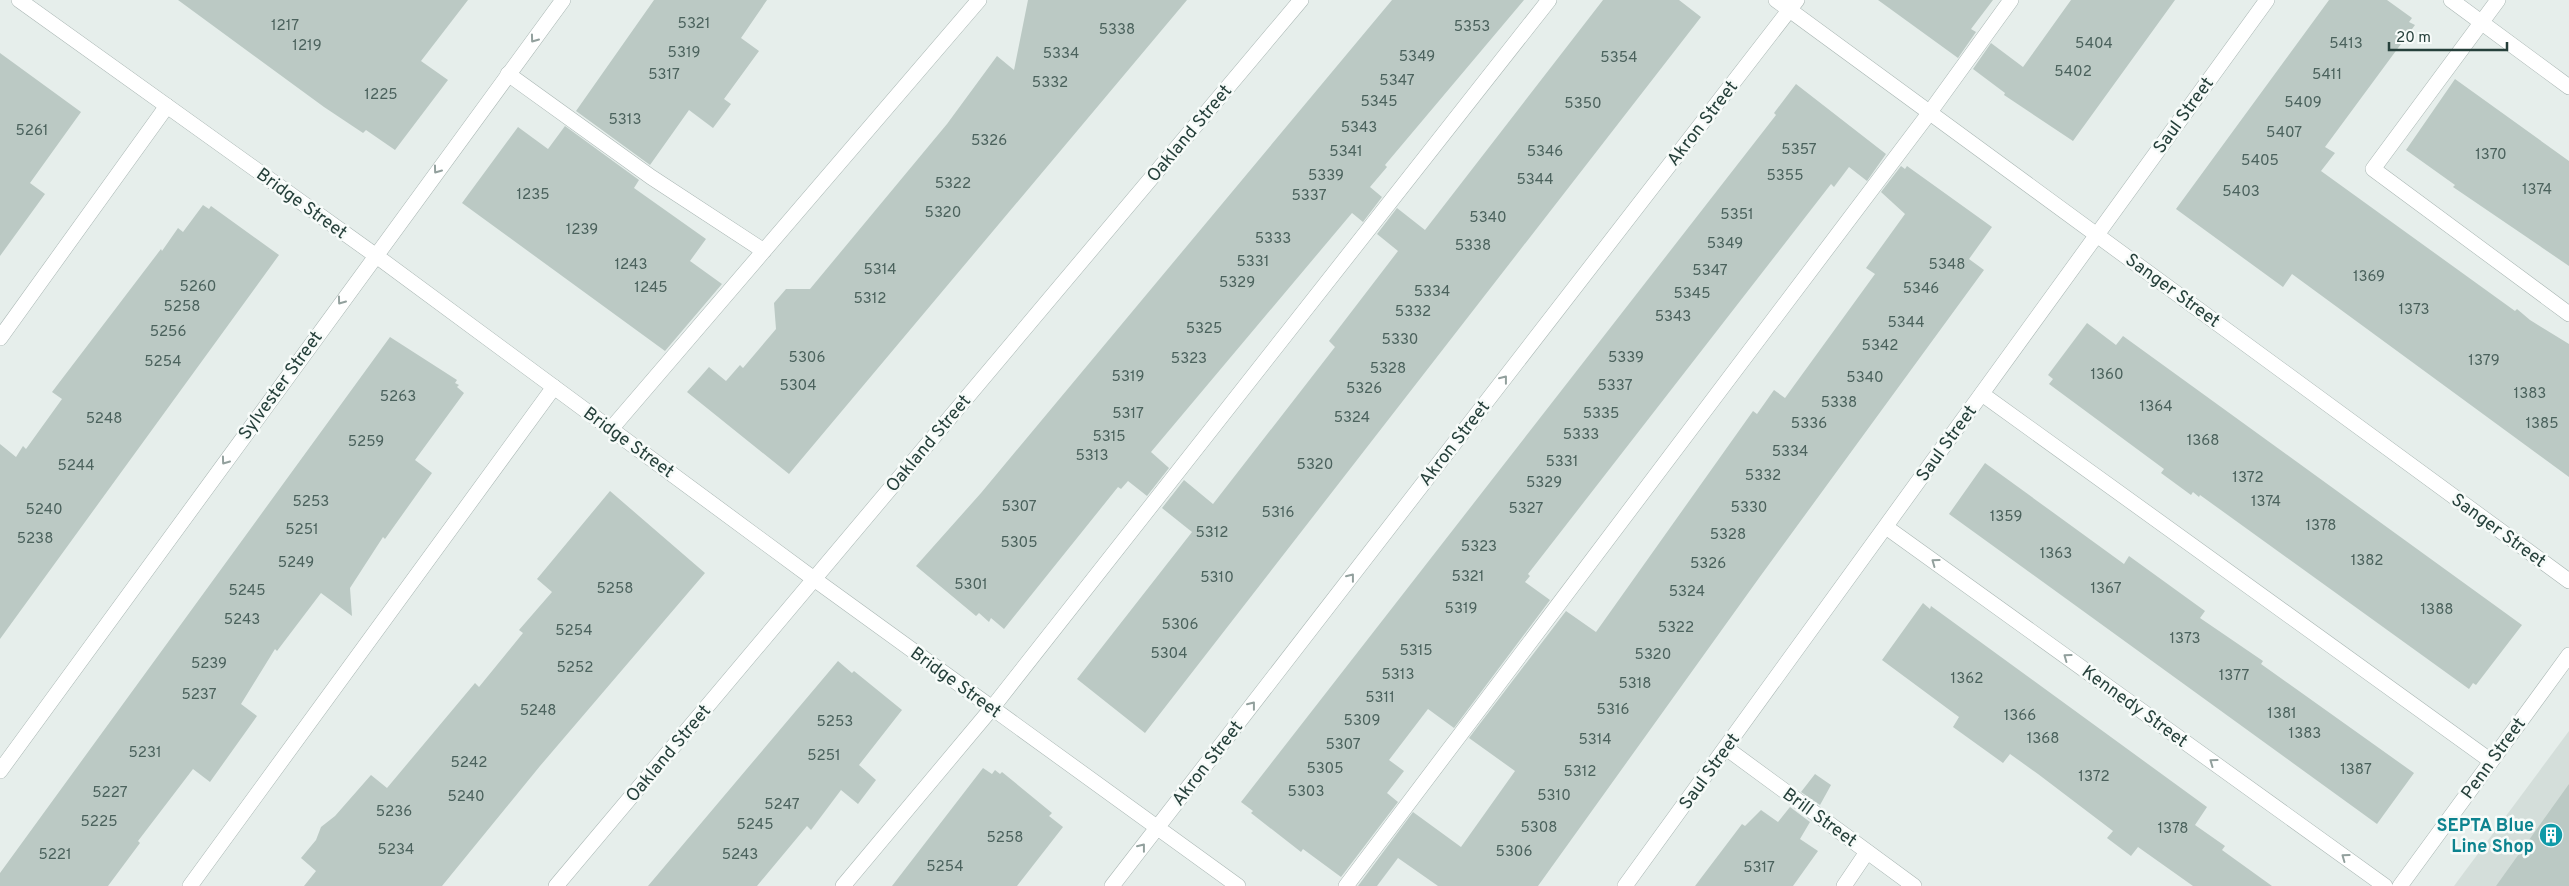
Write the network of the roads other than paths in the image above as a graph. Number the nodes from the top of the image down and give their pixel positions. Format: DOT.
graph roads {
  1 [pos="19,0"];
  2 [pos="563,0"];
  3 [pos="979,0"];
  4 [pos="1301,0"];
  5 [pos="1549,0"];
  6 [pos="1776,0"];
  7 [pos="2011,0"];
  8 [pos="2267,0"];
  9 [pos="2451,0"];
  10 [pos="2498,0"];
  11 [pos="1793,5"];
  12 [pos="2482,23"];
  13 [pos="508,74"];
  14 [pos="2569,87"];
  15 [pos="167,106"];
  16 [pos="1930,112"];
  17 [pos="2097,234"];
  18 [pos="764,251"];
  19 [pos="375,255"];
  20 [pos="2569,314"];
  21 [pos="0,338"];
  22 [pos="554,387"];
  23 [pos="1982,394"];
  24 [pos="611,429"];
  25 [pos="1886,527"];
  26 [pos="814,578"];
  27 [pos="2569,581"];
  28 [pos="2569,655"];
  29 [pos="992,708"];
  30 [pos="1726,748"];
  31 [pos="2491,761"];
  32 [pos="0,771"];
  33 [pos="1156,828"];
  34 [pos="1867,852"];
  35 [pos="190,886"];
  36 [pos="556,886"];
  37 [pos="844,886"];
  38 [pos="1112,886"];
  39 [pos="1238,886"];
  40 [pos="1346,886"];
  41 [pos="1625,886"];
  42 [pos="1844,886"];
  43 [pos="1914,886"];
  44 [pos="2385,886"];
  45 [pos="2400,886"];
  1 -- 15 [label="street, Bridge Street"];
  2 -- 13 [label="street, Sylvester Street, one-way"];
  3 -- 18 [label="street"];
  4 -- 26 [label="street, Oakland Street"];
  5 -- 29 [label="street"];
  6 -- 11 [label="street, Sanger Street"];
  7 -- 16 [label="street"];
  8 -- 17 [label="street, Saul Street"];
  9 -- 12 [label="street"];
  10 -- 12 [label="street"];
  11 -- 16 [label="street, Sanger Street"];
  33 -- 11 [label="street, Akron Street, one-way"];
  12 -- 14 [label="street"];
  12 -- 20 [label="street"];
  13 -- 18 [label="street"];
  13 -- 19 [label="street, Sylvester Street, one-way"];
  15 -- 19 [label="street, Bridge Street"];
  15 -- 21 [label="street"];
  16 -- 17 [label="street, Sanger Street"];
  16 -- 40 [label="street"];
  17 -- 23 [label="street, Saul Street"];
  17 -- 27 [label="street, Sanger Street"];
  18 -- 24 [label="street"];
  19 -- 22 [label="street, Bridge Street"];
  19 -- 32 [label="street, Sylvester Street, one-way"];
  22 -- 24 [label="street, Bridge Street"];
  22 -- 35 [label="street"];
  23 -- 25 [label="street, Saul Street"];
  23 -- 31 [label="street"];
  24 -- 26 [label="street, Bridge Street"];
  25 -- 30 [label="street, Saul Street"];
  44 -- 25 [label="street, Kennedy Street, one-way"];
  26 -- 29 [label="street, Bridge Street"];
  26 -- 36 [label="street, Oakland Street"];
  28 -- 31 [label="street, Penn Street"];
  29 -- 33 [label="street, Bridge Street"];
  29 -- 37 [label="street"];
  30 -- 34 [label="street, Brill Street"];
  30 -- 41 [label="street, Saul Street"];
  31 -- 45 [label="street, Penn Street"];
  38 -- 33 [label="street, Akron Street, one-way"];
  33 -- 39 [label="street, Bridge Street"];
  34 -- 42 [label="street"];
  34 -- 43 [label="street, Brill Street"];
}
